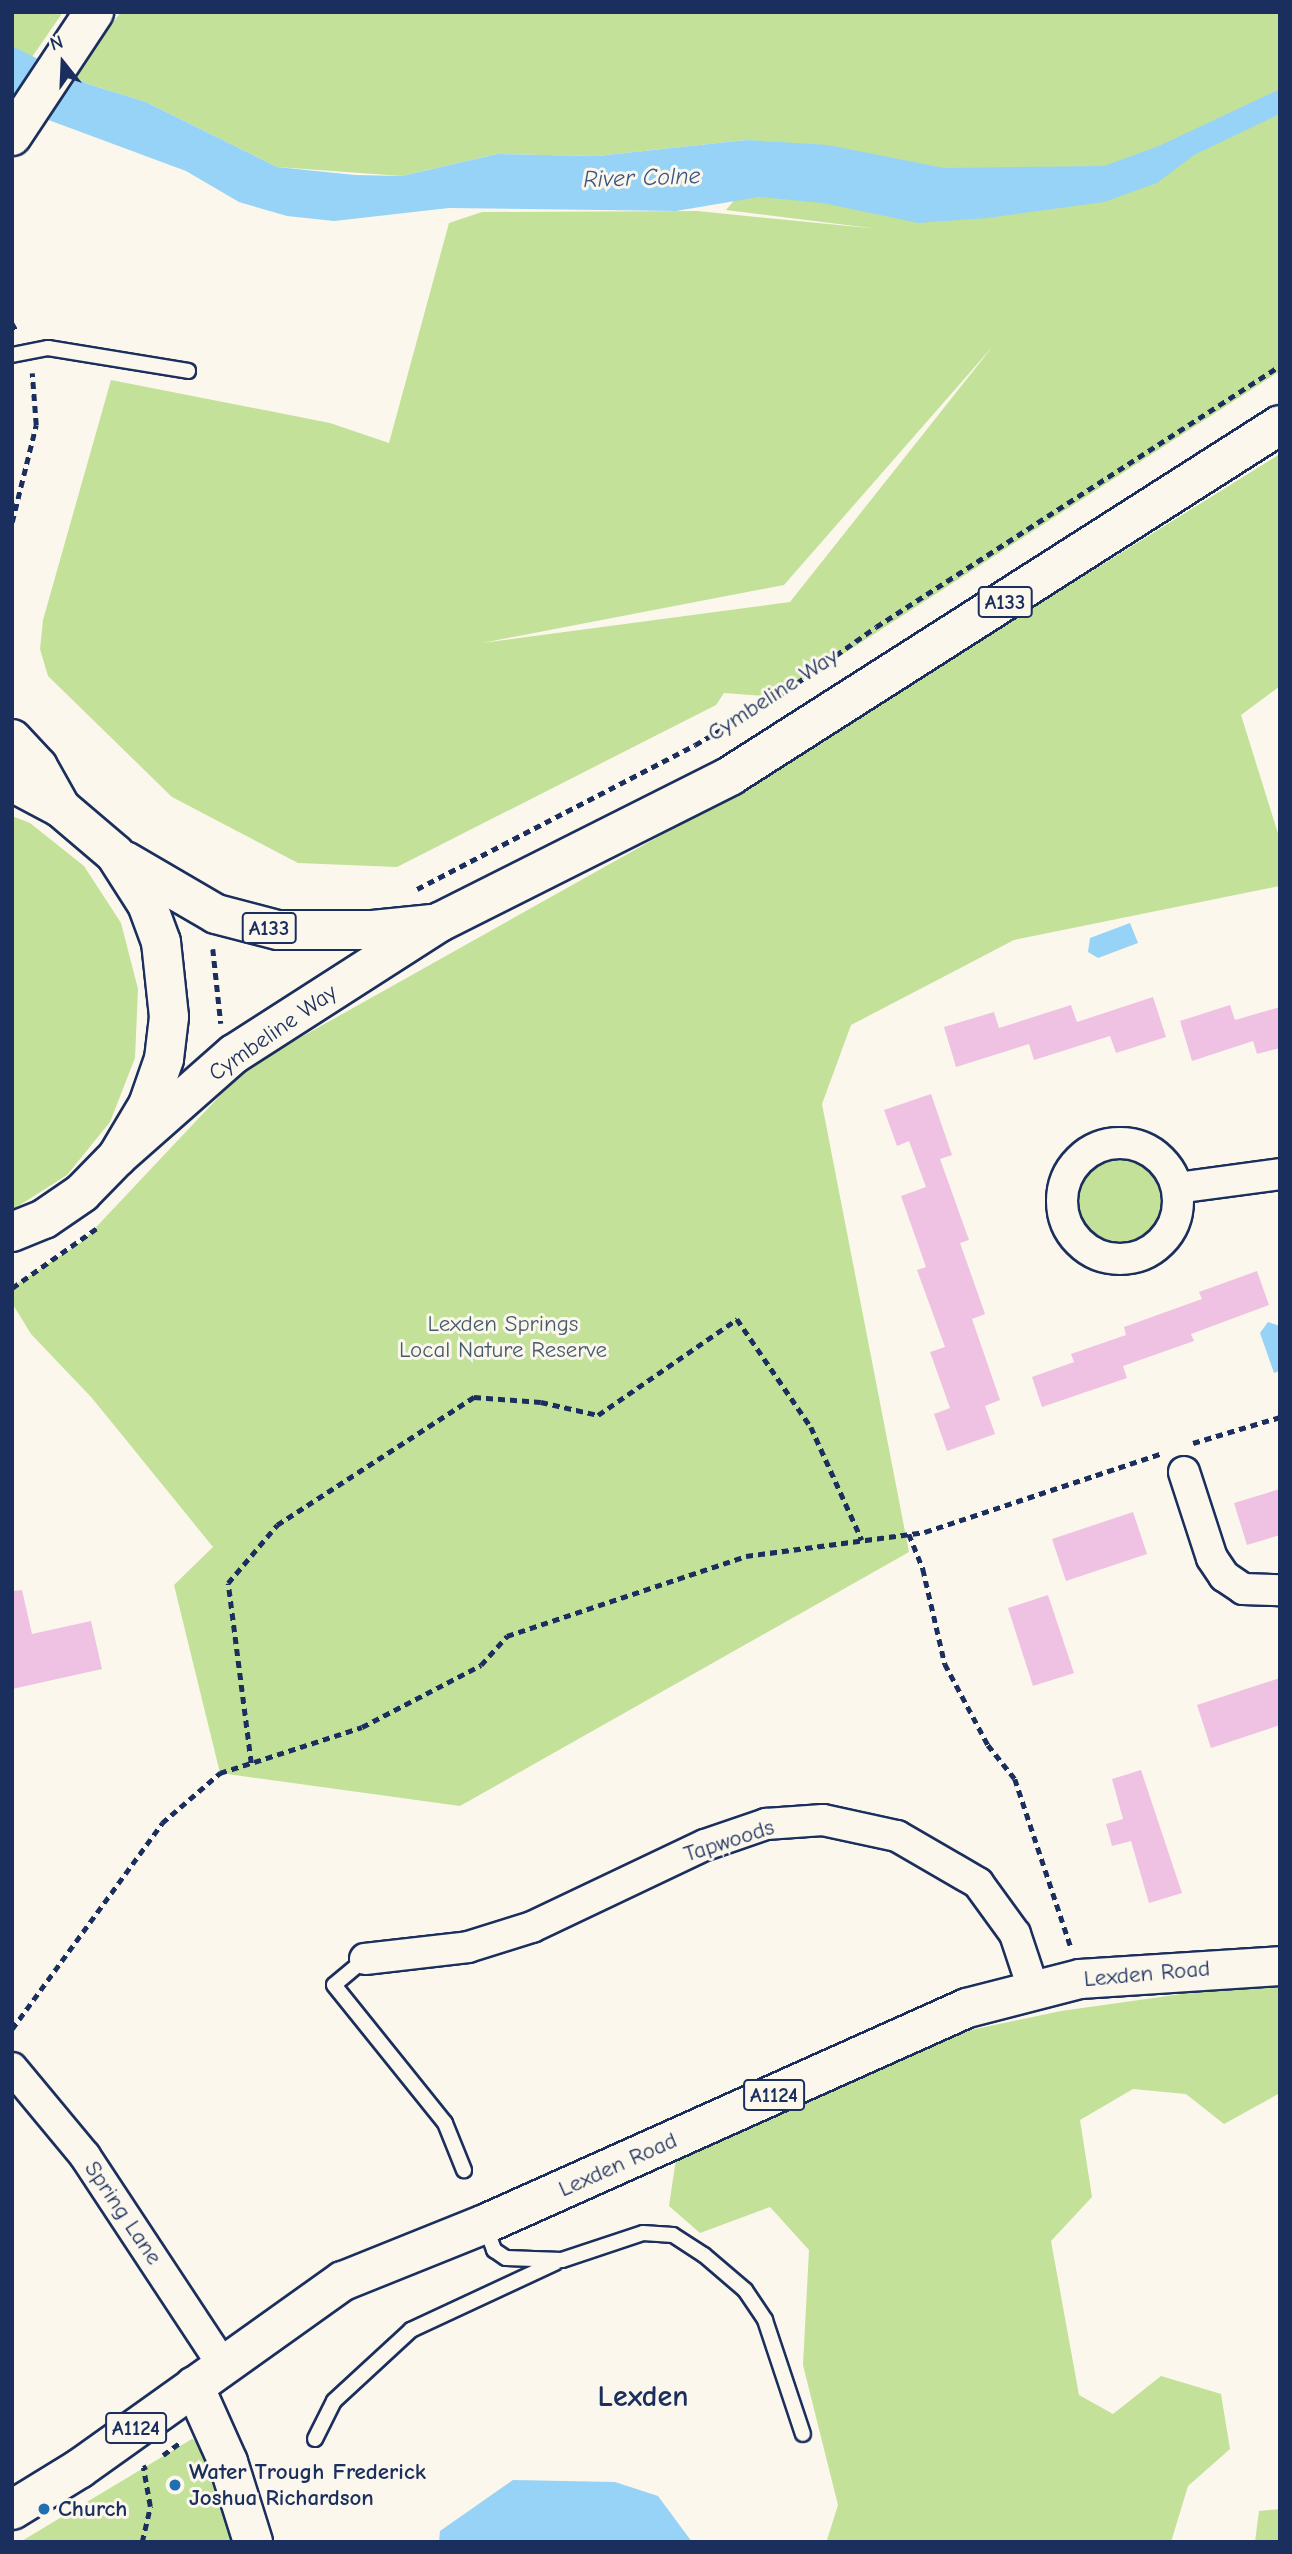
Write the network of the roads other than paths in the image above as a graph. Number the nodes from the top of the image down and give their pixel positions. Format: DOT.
graph roads {
  1 [pos="94,12"];
  2 [pos="18,127"];
  3 [pos="19,353"];
  4 [pos="188,371"];
  5 [pos="1280,425"];
  6 [pos="12,739"];
  7 [pos="12,782"];
  8 [pos="61,808"];
  9 [pos="115,854"];
  10 [pos="440,922"];
  11 [pos="117,1157"];
  12 [pos="1280,1174"];
  13 [pos="1177,1188"];
  14 [pos="12,1232"];
  15 [pos="1180,1456"];
  16 [pos="1280,1590"];
  17 [pos="365,1959"];
  18 [pos="1280,1966"];
  19 [pos="1033,1988"];
  20 [pos="12,2068"];
  21 [pos="464,2170"];
  22 [pos="485,2224"];
  23 [pos="562,2260"];
  24 [pos="208,2376"];
  25 [pos="803,2434"];
  26 [pos="315,2439"];
  27 [pos="12,2510"];
  28 [pos="253,2542"];
  1 -- 2 [label="main road"];
  3 -- 4 [label="lane"];
  5 -- 10 [label="main road, Cymbeline Way / A133"];
  6 -- 8 [label="main road"];
  7 -- 8 [label="main road"];
  8 -- 9 [label="main road"];
  9 -- 10 [label="main road, Cymbeline Way / A133"];
  9 -- 11 [label="main road"];
  10 -- 11 [label="main road, Cymbeline Way / A133"];
  11 -- 14 [label="main road"];
  12 -- 13 [label="street"];
  15 -- 16 [label="street"];
  17 -- 19 [label="street, Tapwoods"];
  17 -- 21 [label="lane"];
  18 -- 19 [label="main road, Lexden Road / A1124"];
  19 -- 22 [label="main road, Lexden Road / A1124"];
  20 -- 24 [label="street, Spring Lane"];
  22 -- 23 [label="lane"];
  22 -- 24 [label="main road, Lexden Road / A1124"];
  23 -- 25 [label="lane"];
  23 -- 26 [label="lane"];
  24 -- 27 [label="main road, Lexden Road / A1124"];
  24 -- 28 [label="main road"];
}
